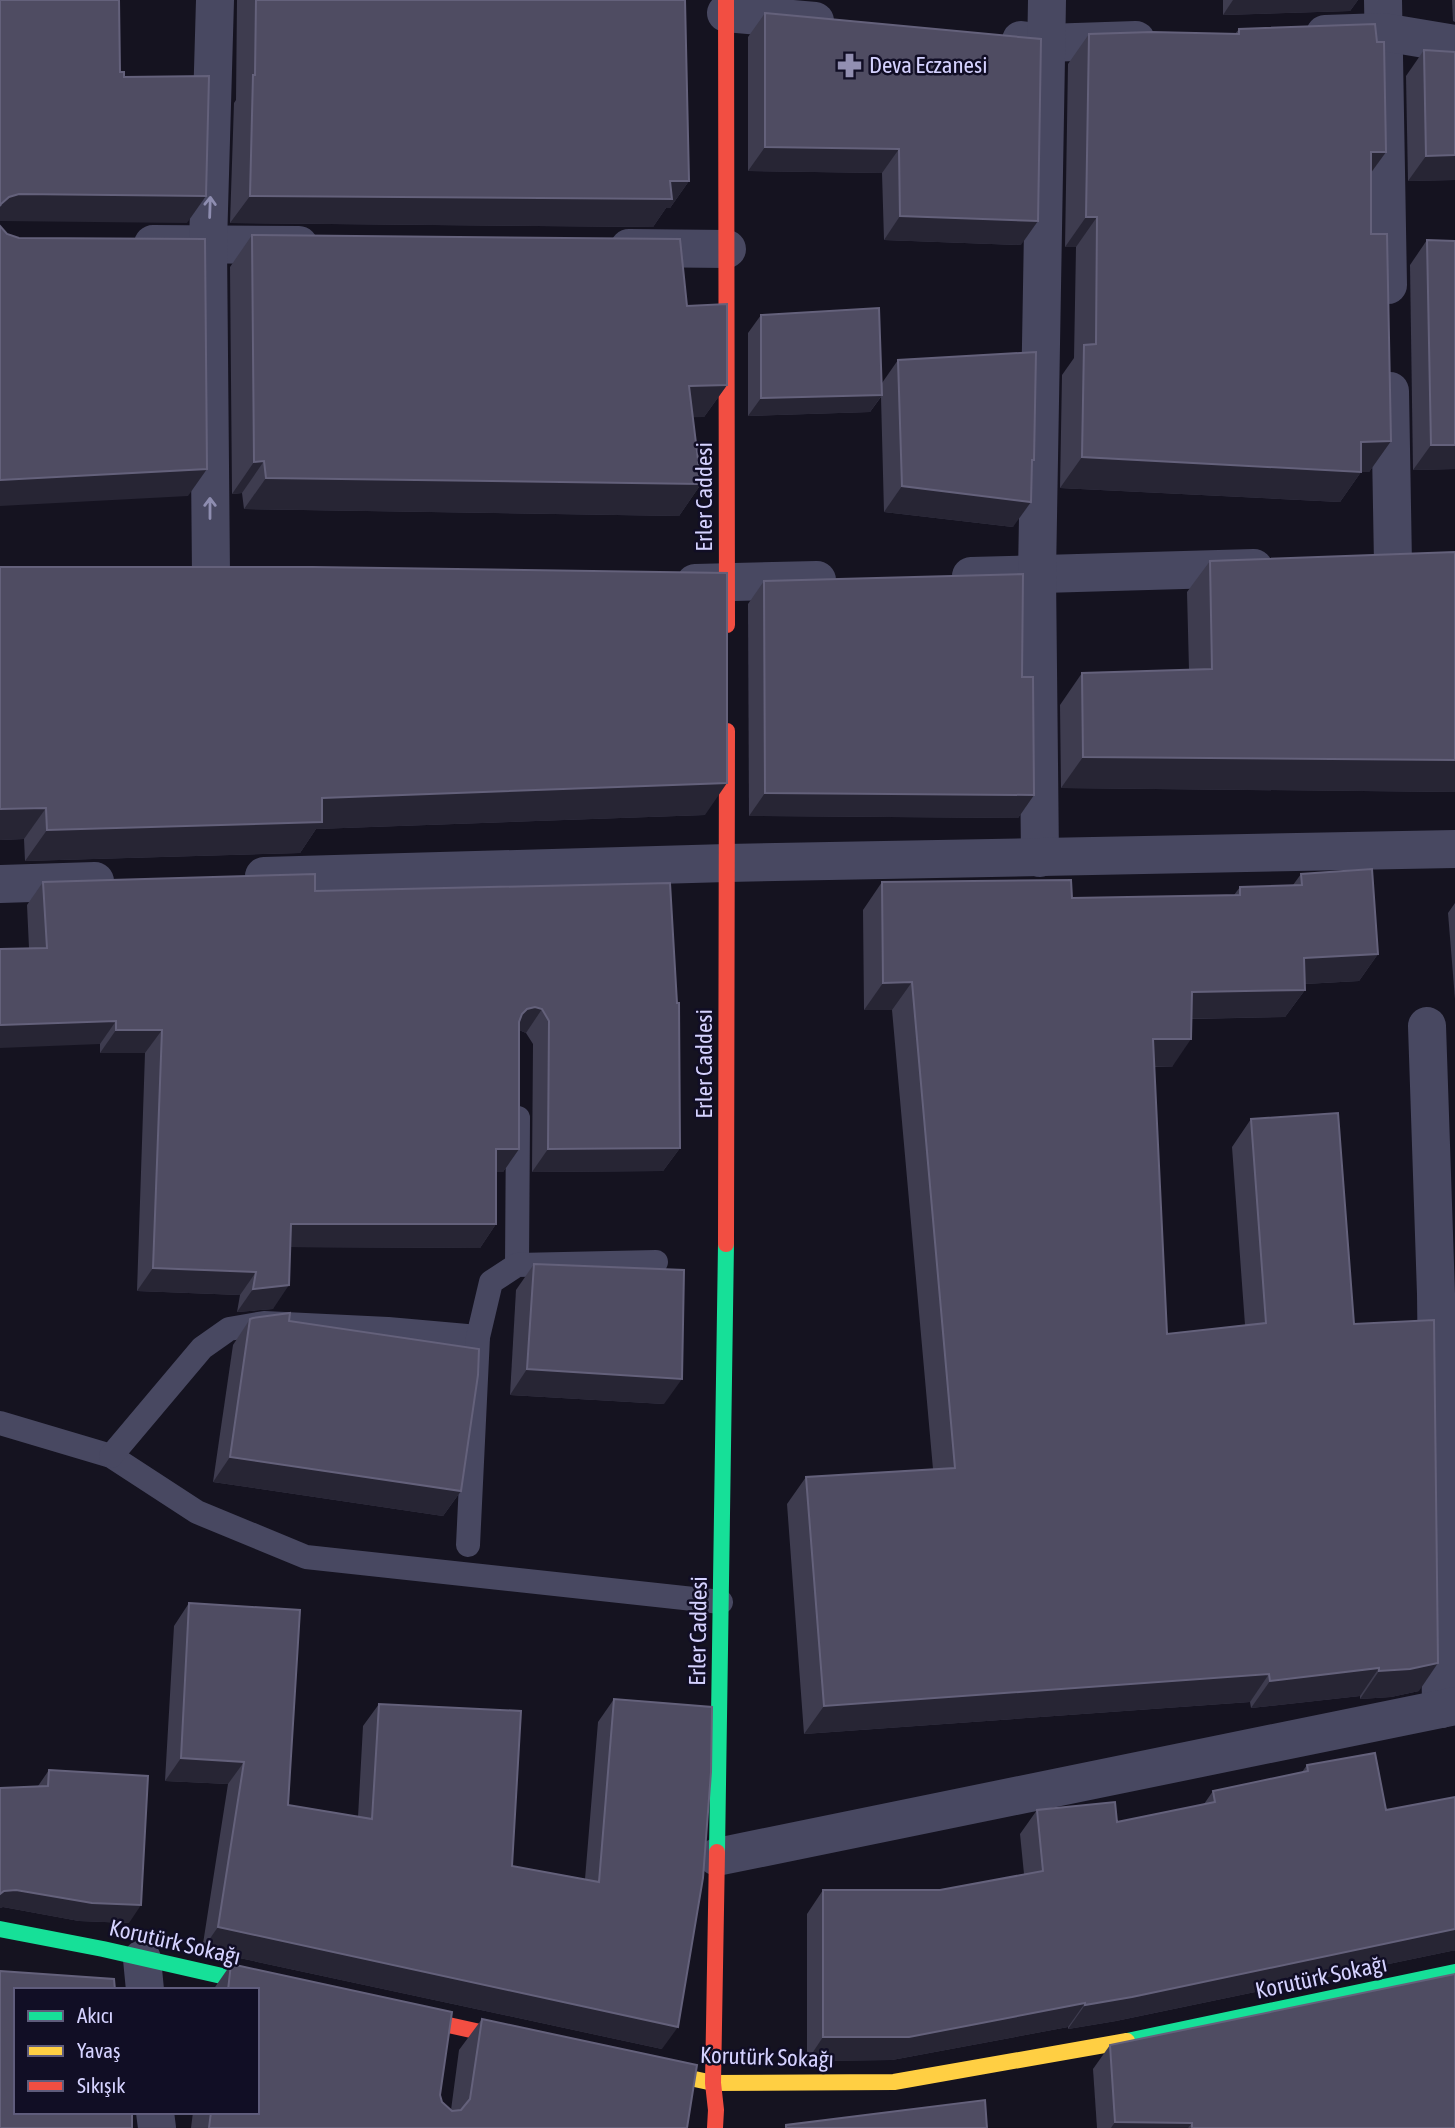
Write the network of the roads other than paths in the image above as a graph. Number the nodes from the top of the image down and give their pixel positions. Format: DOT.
graph roads {
  1 [pos="215,0"];
  2 [pos="1047,0"];
  3 [pos="726,7"];
  4 [pos="1383,16"];
  5 [pos="845,24"];
  6 [pos="1289,35"];
  7 [pos="993,37"];
  8 [pos="1168,39"];
  9 [pos="1046,43"];
  10 [pos="1455,44"];
  11 [pos="125,244"];
  12 [pos="208,244"];
  13 [pos="331,245"];
  14 [pos="590,248"];
  15 [pos="727,249"];
  16 [pos="1388,318"];
  17 [pos="1389,359"];
  18 [pos="1430,562"];
  19 [pos="1393,564"];
  20 [pos="1352,565"];
  21 [pos="1284,567"];
  22 [pos="1037,574"];
  23 [pos="171,575"];
  24 [pos="943,577"];
  25 [pos="848,580"];
  26 [pos="657,582"];
  27 [pos="726,583"];
  28 [pos="727,636"];
  29 [pos="727,711"];
  30 [pos="1455,849"];
  31 [pos="1040,858"];
  32 [pos="727,863"];
  33 [pos="224,878"];
  34 [pos="126,880"];
  35 [pos="0,884"];
  36 [pos="1427,1026"];
  37 [pos="518,1100"];
  38 [pos="656,1262"];
  39 [pos="517,1265"];
  40 [pos="1445,1294"];
  41 [pos="478,1338"];
  42 [pos="0,1423"];
  43 [pos="111,1457"];
  44 [pos="468,1545"];
  45 [pos="721,1602"];
  46 [pos="1448,1708"];
  47 [pos="717,1857"];
  48 [pos="0,1929"];
  49 [pos="1455,1972"];
  50 [pos="143,1974"];
  51 [pos="288,1991"];
  52 [pos="381,2011"];
  53 [pos="448,2025"];
  54 [pos="540,2045"];
  55 [pos="444,2051"];
  56 [pos="673,2074"];
  57 [pos="713,2083"];
  58 [pos="715,2128"];
  12 -- 1 [label="street, one-way"];
  2 -- 9 [label="street"];
  3 -- 5 [label="street"];
  3 -- 15 [label="street, Erler Caddesi"];
  4 -- 6 [label="street"];
  4 -- 10 [label="street"];
  4 -- 16 [label="street"];
  7 -- 9 [label="street"];
  8 -- 9 [label="street"];
  9 -- 22 [label="street"];
  11 -- 12 [label="street"];
  12 -- 13 [label="street"];
  23 -- 12 [label="street, one-way"];
  14 -- 15 [label="street"];
  15 -- 27 [label="street, Erler Caddesi"];
  17 -- 19 [label="street"];
  18 -- 19 [label="street"];
  19 -- 20 [label="street"];
  21 -- 22 [label="street"];
  22 -- 24 [label="street"];
  22 -- 31 [label="street"];
  25 -- 27 [label="street"];
  26 -- 27 [label="street"];
  27 -- 28 [label="street, Erler Caddesi"];
  29 -- 32 [label="street, Erler Caddesi"];
  30 -- 31 [label="street"];
  31 -- 32 [label="street"];
  32 -- 33 [label="street"];
  32 -- 45 [label="street, Erler Caddesi"];
  34 -- 35 [label="street"];
  36 -- 40 [label="street"];
  37 -- 39 [label="lane"];
  38 -- 39 [label="lane"];
  39 -- 41 [label="lane"];
  40 -- 46 [label="street"];
  41 -- 43 [label="lane"];
  41 -- 44 [label="lane"];
  42 -- 43 [label="lane"];
  43 -- 45 [label="lane"];
  45 -- 47 [label="street, Erler Caddesi"];
  46 -- 47 [label="street"];
  47 -- 57 [label="street, Erler Caddesi"];
  48 -- 50 [label="street, Korutürk Sokağı"];
  49 -- 57 [label="street, Korutürk Sokağı"];
  50 -- 51 [label="street, Korutürk Sokağı"];
  52 -- 53 [label="street"];
  53 -- 54 [label="street"];
  53 -- 55 [label="lane"];
  56 -- 57 [label="street, Korutürk Sokağı"];
  57 -- 58 [label="street, Erler Caddesi"];
}
